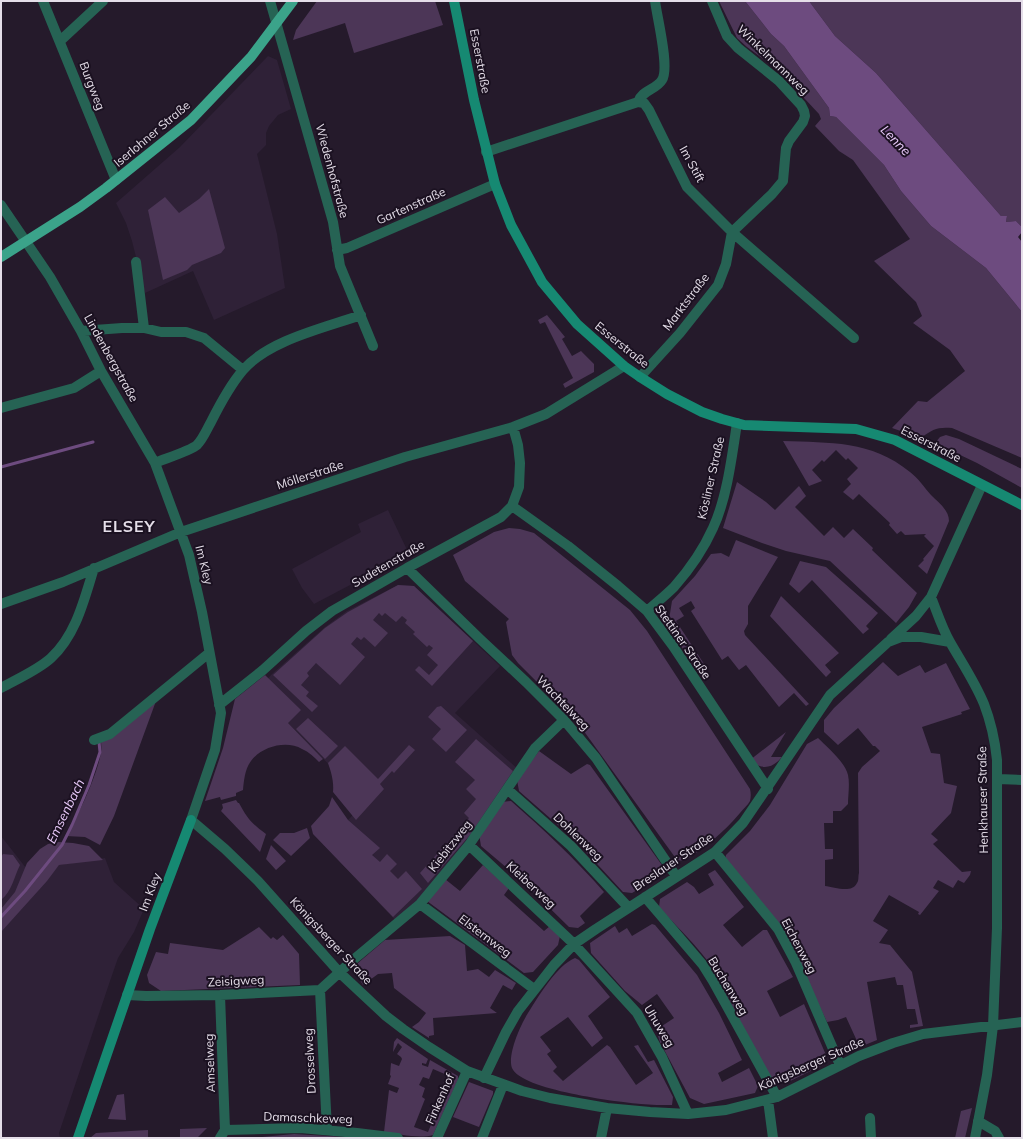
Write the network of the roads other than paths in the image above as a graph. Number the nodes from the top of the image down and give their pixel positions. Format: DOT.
graph roads {
  1 [pos="43,1"];
  2 [pos="103,1"];
  3 [pos="270,1"];
  4 [pos="293,1"];
  5 [pos="454,1"];
  6 [pos="655,1"];
  7 [pos="712,1"];
  8 [pos="276,25"];
  9 [pos="60,41"];
  10 [pos="638,102"];
  11 [pos="486,152"];
  12 [pos="116,180"];
  13 [pos="495,184"];
  14 [pos="1,206"];
  15 [pos="732,232"];
  16 [pos="26,242"];
  17 [pos="337,250"];
  18 [pos="1,257"];
  19 [pos="136,262"];
  20 [pos="361,315"];
  21 [pos="144,328"];
  22 [pos="81,331"];
  23 [pos="854,338"];
  24 [pos="373,346"];
  25 [pos="624,366"];
  26 [pos="243,370"];
  27 [pos="101,371"];
  28 [pos="640,377"];
  29 [pos="1,408"];
  30 [pos="736,423"];
  31 [pos="513,427"];
  32 [pos="155,463"];
  33 [pos="982,485"];
  34 [pos="1022,505"];
  35 [pos="512,506"];
  36 [pos="181,532"];
  37 [pos="94,568"];
  38 [pos="407,568"];
  39 [pos="931,597"];
  40 [pos="1,604"];
  41 [pos="646,611"];
  42 [pos="888,642"];
  43 [pos="950,642"];
  44 [pos="208,653"];
  45 [pos="1,688"];
  46 [pos="219,705"];
  47 [pos="564,720"];
  48 [pos="94,740"];
  49 [pos="998,779"];
  50 [pos="1022,780"];
  51 [pos="507,789"];
  52 [pos="768,789"];
  53 [pos="191,820"];
  54 [pos="469,845"];
  55 [pos="715,852"];
  56 [pos="676,876"];
  57 [pos="644,897"];
  58 [pos="420,904"];
  59 [pos="628,907"];
  60 [pos="574,944"];
  61 [pos="340,973"];
  62 [pos="534,989"];
  63 [pos="320,990"];
  64 [pos="128,995"];
  65 [pos="220,995"];
  66 [pos="1022,1022"];
  67 [pos="993,1026"];
  68 [pos="840,1065"];
  69 [pos="466,1071"];
  70 [pos="484,1078"];
  71 [pos="503,1085"];
  72 [pos="773,1098"];
  73 [pos="607,1108"];
  74 [pos="688,1114"];
  75 [pos="870,1118"];
  76 [pos="978,1121"];
  77 [pos="327,1130"];
  78 [pos="222,1134"];
  79 [pos="78,1138"];
  80 [pos="398,1138"];
  81 [pos="437,1138"];
  82 [pos="482,1138"];
  83 [pos="601,1138"];
  84 [pos="773,1138"];
  85 [pos="871,1138"];
  86 [pos="975,1138"];
  87 [pos="999,1138"];
  1 -- 9 [label="street, Burgweg"];
  2 -- 9 [label="street"];
  3 -- 8 [label="street, Wiedenhofstraße"];
  4 -- 8 [label="main road, Iserlohner Straße"];
  5 -- 11 [label="main road, Esserstraße"];
  6 -- 10 [label="street"];
  7 -- 15 [label="street, Winkelmannweg"];
  8 -- 12 [label="main road, Iserlohner Straße"];
  8 -- 17 [label="street, Wiedenhofstraße"];
  9 -- 12 [label="street, Burgweg"];
  10 -- 11 [label="street"];
  10 -- 15 [label="street, Im Stift"];
  11 -- 13 [label="main road, Esserstraße"];
  12 -- 16 [label="main road, Iserlohner Straße"];
  13 -- 17 [label="street, Gartenstraße"];
  13 -- 25 [label="main road, Esserstraße"];
  14 -- 16 [label="street, Lindenbergstraße"];
  15 -- 23 [label="street, Im Stift"];
  15 -- 28 [label="street, Marktstraße"];
  16 -- 18 [label="main road, Iserlohner Straße"];
  16 -- 22 [label="street, Lindenbergstraße"];
  17 -- 20 [label="street, Wiedenhofstraße"];
  19 -- 21 [label="street"];
  20 -- 24 [label="street, Wiedenhofstraße"];
  20 -- 26 [label="street"];
  21 -- 22 [label="street"];
  21 -- 26 [label="street"];
  22 -- 27 [label="street, Lindenbergstraße"];
  25 -- 28 [label="main road, Esserstraße"];
  25 -- 31 [label="street, Möllerstraße"];
  26 -- 32 [label="street"];
  27 -- 29 [label="street"];
  27 -- 32 [label="street, Lindenbergstraße"];
  28 -- 30 [label="main road, Esserstraße"];
  30 -- 33 [label="main road, Esserstraße"];
  30 -- 41 [label="street, Kösliner Straße"];
  31 -- 35 [label="street"];
  31 -- 36 [label="street, Möllerstraße"];
  32 -- 36 [label="street, Lindenbergstraße"];
  33 -- 34 [label="main road, Esserstraße"];
  33 -- 39 [label="street"];
  35 -- 38 [label="street, Sudetenstraße"];
  35 -- 41 [label="street, Stettiner Straße"];
  36 -- 37 [label="street, Möllerstraße"];
  36 -- 44 [label="street, Im Kley"];
  37 -- 40 [label="street, Möllerstraße"];
  37 -- 45 [label="street"];
  38 -- 46 [label="street, Sudetenstraße"];
  38 -- 47 [label="street, Wachtelweg"];
  39 -- 42 [label="street, Breslauer Straße"];
  39 -- 43 [label="street, Henkhauser Straße"];
  41 -- 52 [label="street, Stettiner Straße"];
  42 -- 43 [label="street, Breslauer Straße"];
  42 -- 52 [label="street, Breslauer Straße"];
  43 -- 49 [label="street, Henkhauser Straße"];
  44 -- 46 [label="street, Im Kley"];
  44 -- 48 [label="street"];
  46 -- 53 [label="street, Im Kley"];
  47 -- 51 [label="street, Kiebitzweg"];
  47 -- 56 [label="street, Wachtelweg"];
  49 -- 50 [label="street"];
  49 -- 67 [label="street, Henkhauser Straße"];
  51 -- 54 [label="street, Kiebitzweg"];
  51 -- 59 [label="street, Dohlenweg"];
  52 -- 55 [label="street, Breslauer Straße"];
  53 -- 61 [label="street, Königsberger Straße"];
  53 -- 64 [label="main road, Im Kley"];
  54 -- 58 [label="street, Kiebitzweg"];
  54 -- 60 [label="street, Kleiberweg"];
  55 -- 56 [label="street, Breslauer Straße"];
  55 -- 68 [label="street, Eichenweg"];
  56 -- 57 [label="street, Breslauer Straße"];
  57 -- 59 [label="street, Breslauer Straße"];
  57 -- 72 [label="street, Buchenweg"];
  58 -- 61 [label="street, Kiebitzweg"];
  58 -- 62 [label="street, Elsternweg"];
  59 -- 60 [label="street, Breslauer Straße"];
  60 -- 62 [label="street, Breslauer Straße"];
  60 -- 74 [label="street, Uhuweg"];
  61 -- 63 [label="street"];
  61 -- 69 [label="street, Königsberger Straße"];
  62 -- 70 [label="street, Breslauer Straße"];
  63 -- 65 [label="street, Zeisigweg"];
  63 -- 77 [label="street, Drosselweg"];
  64 -- 65 [label="street, Zeisigweg"];
  64 -- 79 [label="main road, Im Kley"];
  65 -- 78 [label="street, Amselweg"];
  66 -- 67 [label="street, Königsberger Straße"];
  67 -- 68 [label="street, Königsberger Straße"];
  67 -- 76 [label="street, Henkhauser Straße"];
  68 -- 72 [label="street, Königsberger Straße"];
  69 -- 70 [label="street, Königsberger Straße"];
  69 -- 81 [label="street, Finkenhof"];
  70 -- 71 [label="street, Königsberger Straße"];
  71 -- 73 [label="street, Königsberger Straße"];
  71 -- 82 [label="street"];
  72 -- 74 [label="street, Königsberger Straße"];
  72 -- 84 [label="street"];
  73 -- 74 [label="street, Königsberger Straße"];
  73 -- 83 [label="street"];
  75 -- 85 [label="street"];
  76 -- 86 [label="street, Henkhauser Straße"];
  76 -- 87 [label="street"];
  77 -- 78 [label="street, Damaschkeweg"];
  77 -- 80 [label="street, Damaschkeweg"];
}
